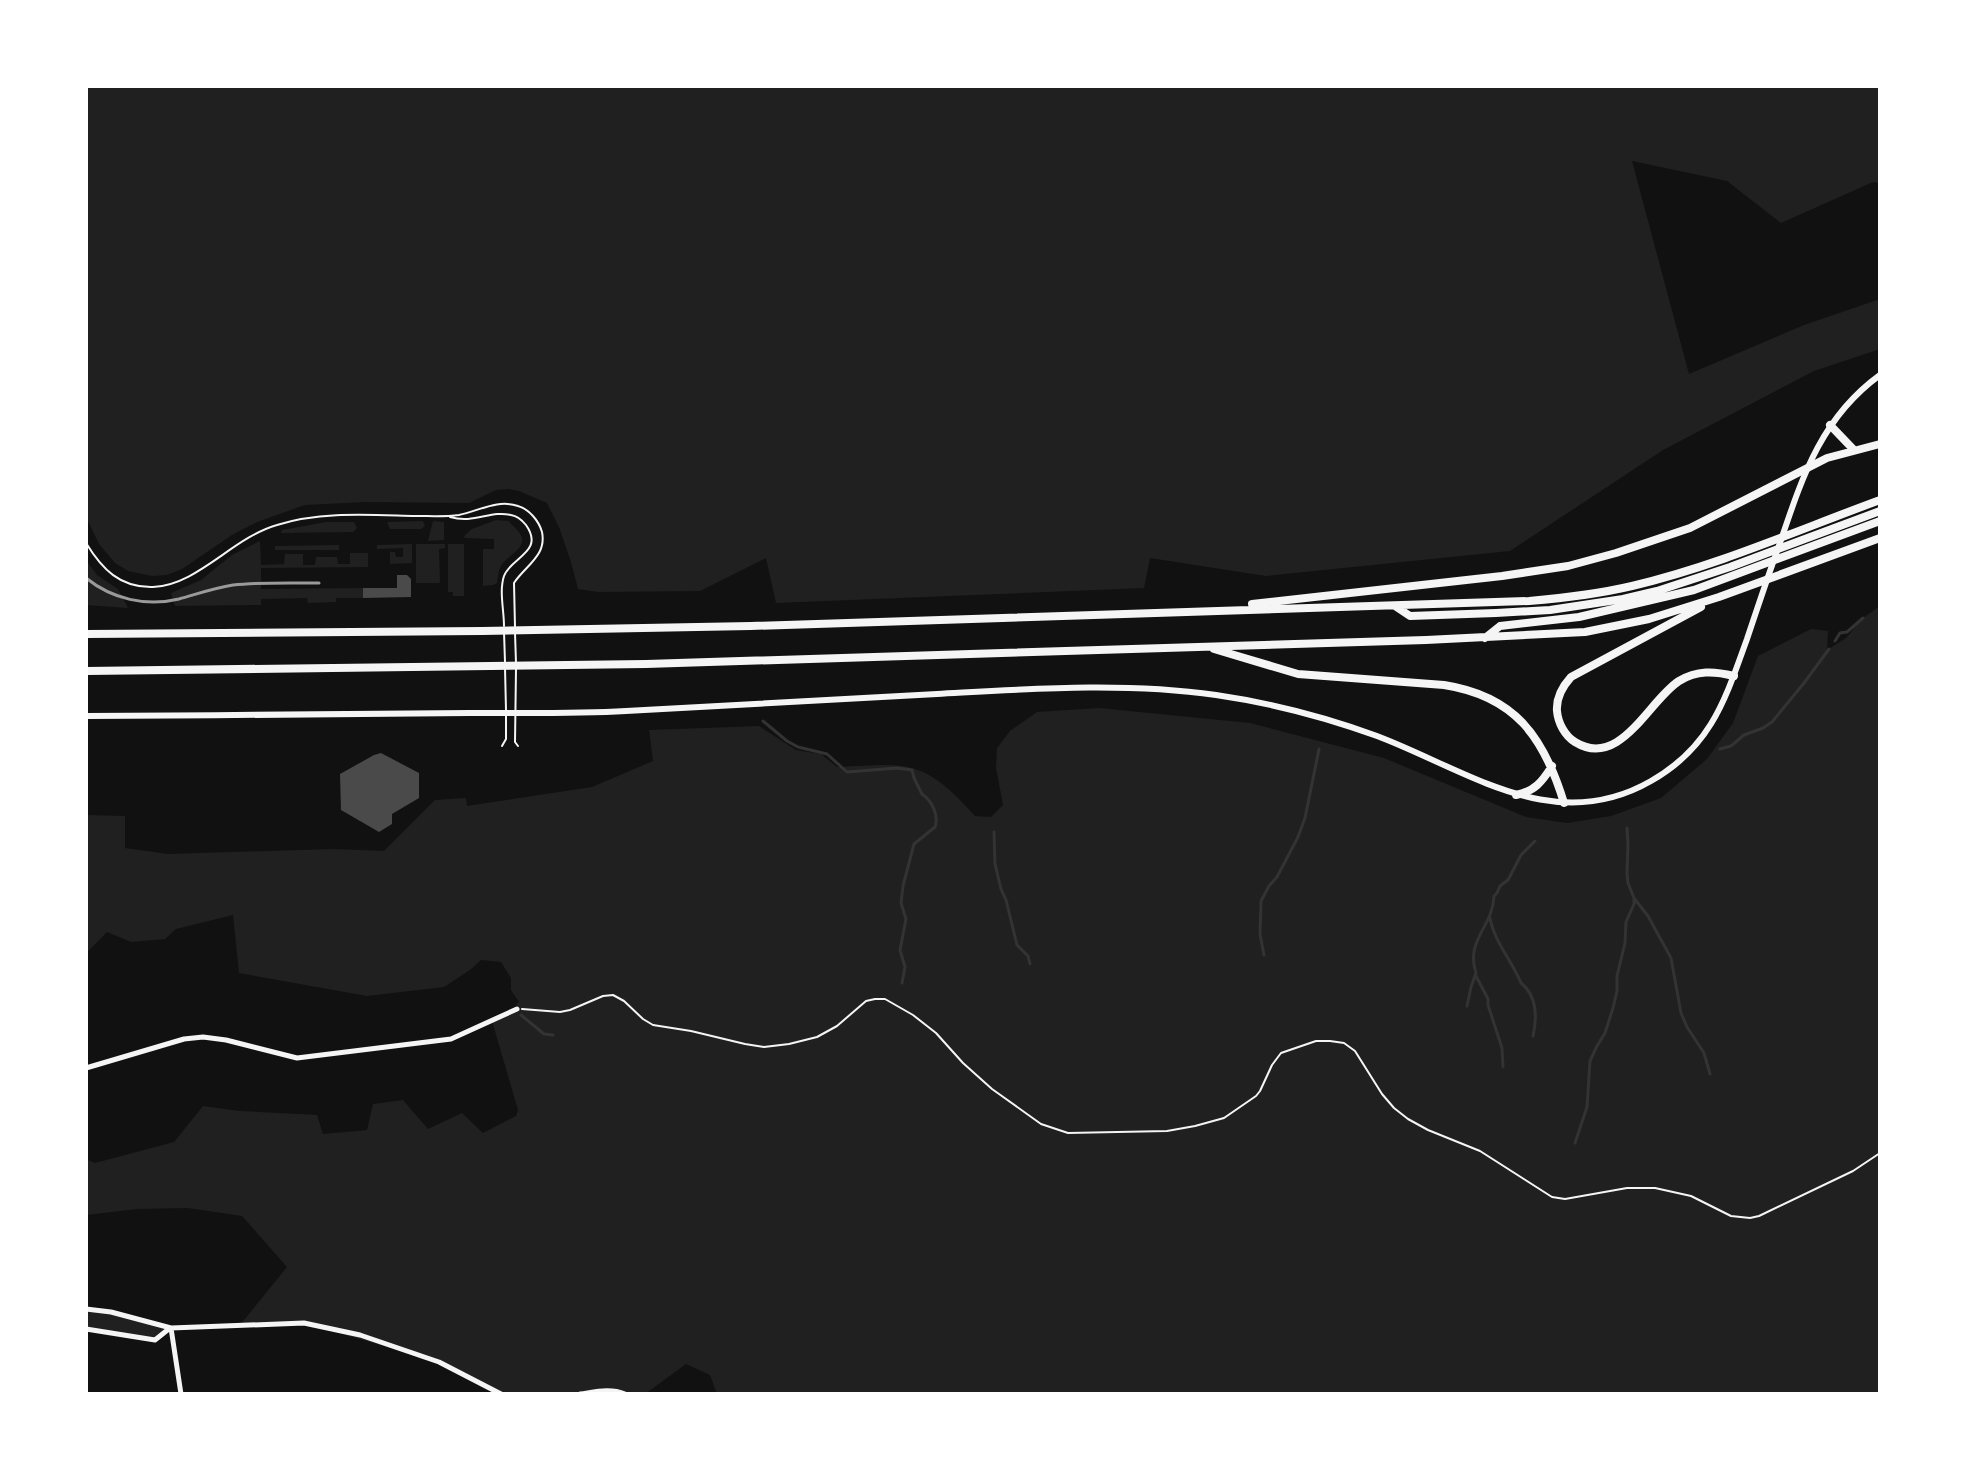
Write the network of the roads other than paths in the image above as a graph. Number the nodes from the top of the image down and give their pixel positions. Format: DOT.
graph roads {
  1 [pos="1880,375"];
  2 [pos="1830,425"];
  3 [pos="1880,444"];
  4 [pos="1853,449"];
  5 [pos="1807,468"];
  6 [pos="1880,500"];
  7 [pos="1880,511"];
  8 [pos="445,516"];
  9 [pos="1880,521"];
  10 [pos="1880,538"];
  11 [pos="86,543"];
  12 [pos="1719,597"];
  13 [pos="1394,605"];
  14 [pos="1196,610"];
  15 [pos="86,634"];
  16 [pos="1484,638"];
  17 [pos="1206,646"];
  18 [pos="86,671"];
  19 [pos="1734,676"];
  20 [pos="506,713"];
  21 [pos="516,713"];
  22 [pos="86,716"];
  23 [pos="502,746"];
  24 [pos="518,746"];
  25 [pos="1552,766"];
  26 [pos="1516,795"];
  27 [pos="1564,803"];
  28 [pos="517,1009"];
  29 [pos="86,1068"];
  30 [pos="86,1309"];
  31 [pos="171,1328"];
  32 [pos="86,1329"];
  33 [pos="181,1394"];
  34 [pos="501,1394"];
  35 [pos="580,1394"];
  36 [pos="625,1394"];
  1 -- 2 [label="main road"];
  2 -- 4 [label="highway"];
  2 -- 5 [label="main road"];
  3 -- 4 [label="highway"];
  4 -- 5 [label="highway"];
  5 -- 14 [label="highway"];
  5 -- 19 [label="main road"];
  6 -- 13 [label="highway"];
  7 -- 13 [label="highway"];
  8 -- 11 [label="lane"];
  8 -- 20 [label="lane"];
  8 -- 21 [label="lane"];
  9 -- 16 [label="highway"];
  10 -- 12 [label="highway"];
  12 -- 16 [label="highway"];
  12 -- 19 [label="highway"];
  13 -- 14 [label="highway"];
  14 -- 15 [label="highway"];
  16 -- 17 [label="highway"];
  17 -- 18 [label="highway"];
  17 -- 25 [label="highway"];
  19 -- 27 [label="main road"];
  20 -- 21 [label="main road"];
  20 -- 22 [label="main road"];
  20 -- 23 [label="lane"];
  21 -- 24 [label="lane"];
  21 -- 26 [label="main road"];
  25 -- 26 [label="highway"];
  25 -- 27 [label="highway"];
  26 -- 27 [label="main road"];
  28 -- 29 [label="street"];
  30 -- 31 [label="street"];
  31 -- 32 [label="street"];
  31 -- 33 [label="street"];
  31 -- 34 [label="street"];
  35 -- 36 [label="street"];
}
